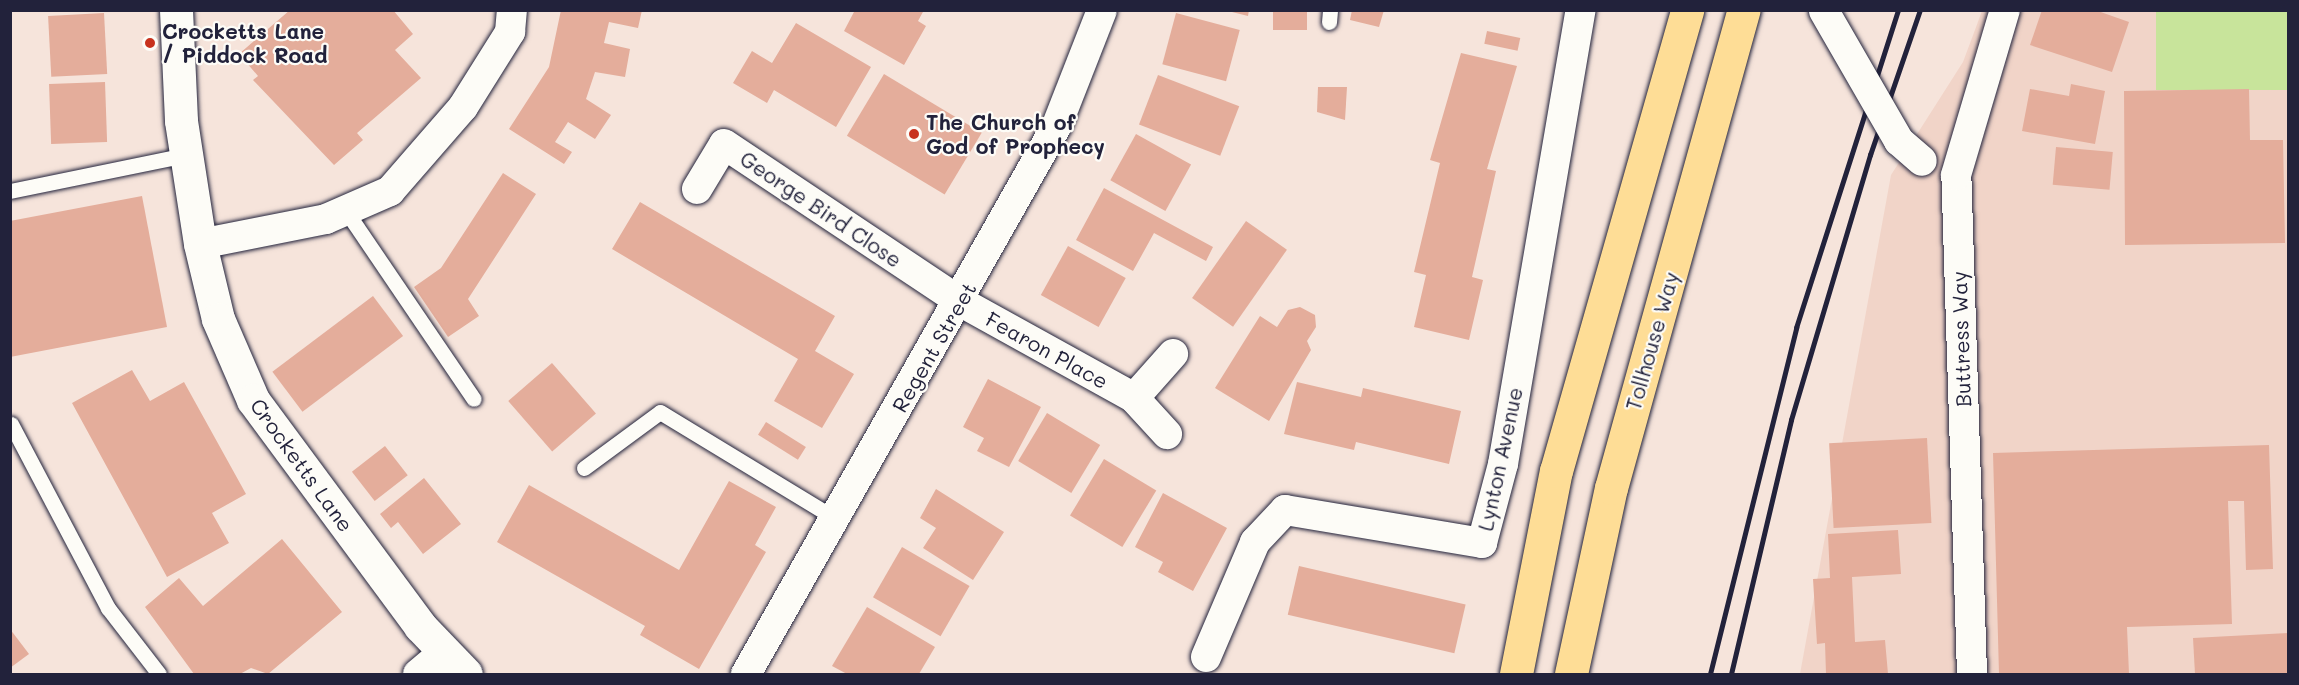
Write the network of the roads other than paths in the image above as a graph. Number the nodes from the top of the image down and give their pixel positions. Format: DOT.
graph roads {
  1 [pos="176,10"];
  2 [pos="512,10"];
  3 [pos="1102,10"];
  4 [pos="1581,10"];
  5 [pos="1687,10"];
  6 [pos="1744,10"];
  7 [pos="1824,10"];
  8 [pos="2005,10"];
  9 [pos="186,154"];
  10 [pos="1956,175"];
  11 [pos="697,189"];
  12 [pos="10,191"];
  13 [pos="346,211"];
  14 [pos="200,243"];
  15 [pos="961,302"];
  16 [pos="1173,354"];
  17 [pos="1134,398"];
  18 [pos="474,399"];
  19 [pos="11,424"];
  20 [pos="1167,434"];
  21 [pos="584,468"];
  22 [pos="834,517"];
  23 [pos="1206,657"];
  24 [pos="455,663"];
  25 [pos="159,675"];
  26 [pos="418,675"];
  27 [pos="746,675"];
  28 [pos="1516,675"];
  29 [pos="1571,675"];
  30 [pos="1972,675"];
  1 -- 9 [label="street, Crocketts Lane"];
  2 -- 13 [label="street"];
  3 -- 15 [label="street, Regent Street"];
  4 -- 23 [label="street, Lynton Avenue"];
  5 -- 28 [label="main road"];
  6 -- 29 [label="main road, Tollhouse Way"];
  7 -- 10 [label="street, bridge"];
  8 -- 10 [label="street, Buttress Way"];
  9 -- 12 [label="lane"];
  9 -- 14 [label="street, Crocketts Lane"];
  10 -- 30 [label="street, Buttress Way"];
  11 -- 15 [label="street, George Bird Close"];
  13 -- 14 [label="street"];
  13 -- 18 [label="lane"];
  14 -- 24 [label="street, Crocketts Lane"];
  15 -- 17 [label="street, Fearon Place"];
  15 -- 22 [label="street, Regent Street"];
  16 -- 17 [label="street, Fearon Place"];
  17 -- 20 [label="street, Fearon Place"];
  19 -- 25 [label="lane"];
  21 -- 22 [label="lane"];
  22 -- 27 [label="street, Regent Street"];
  24 -- 26 [label="street"];
}
